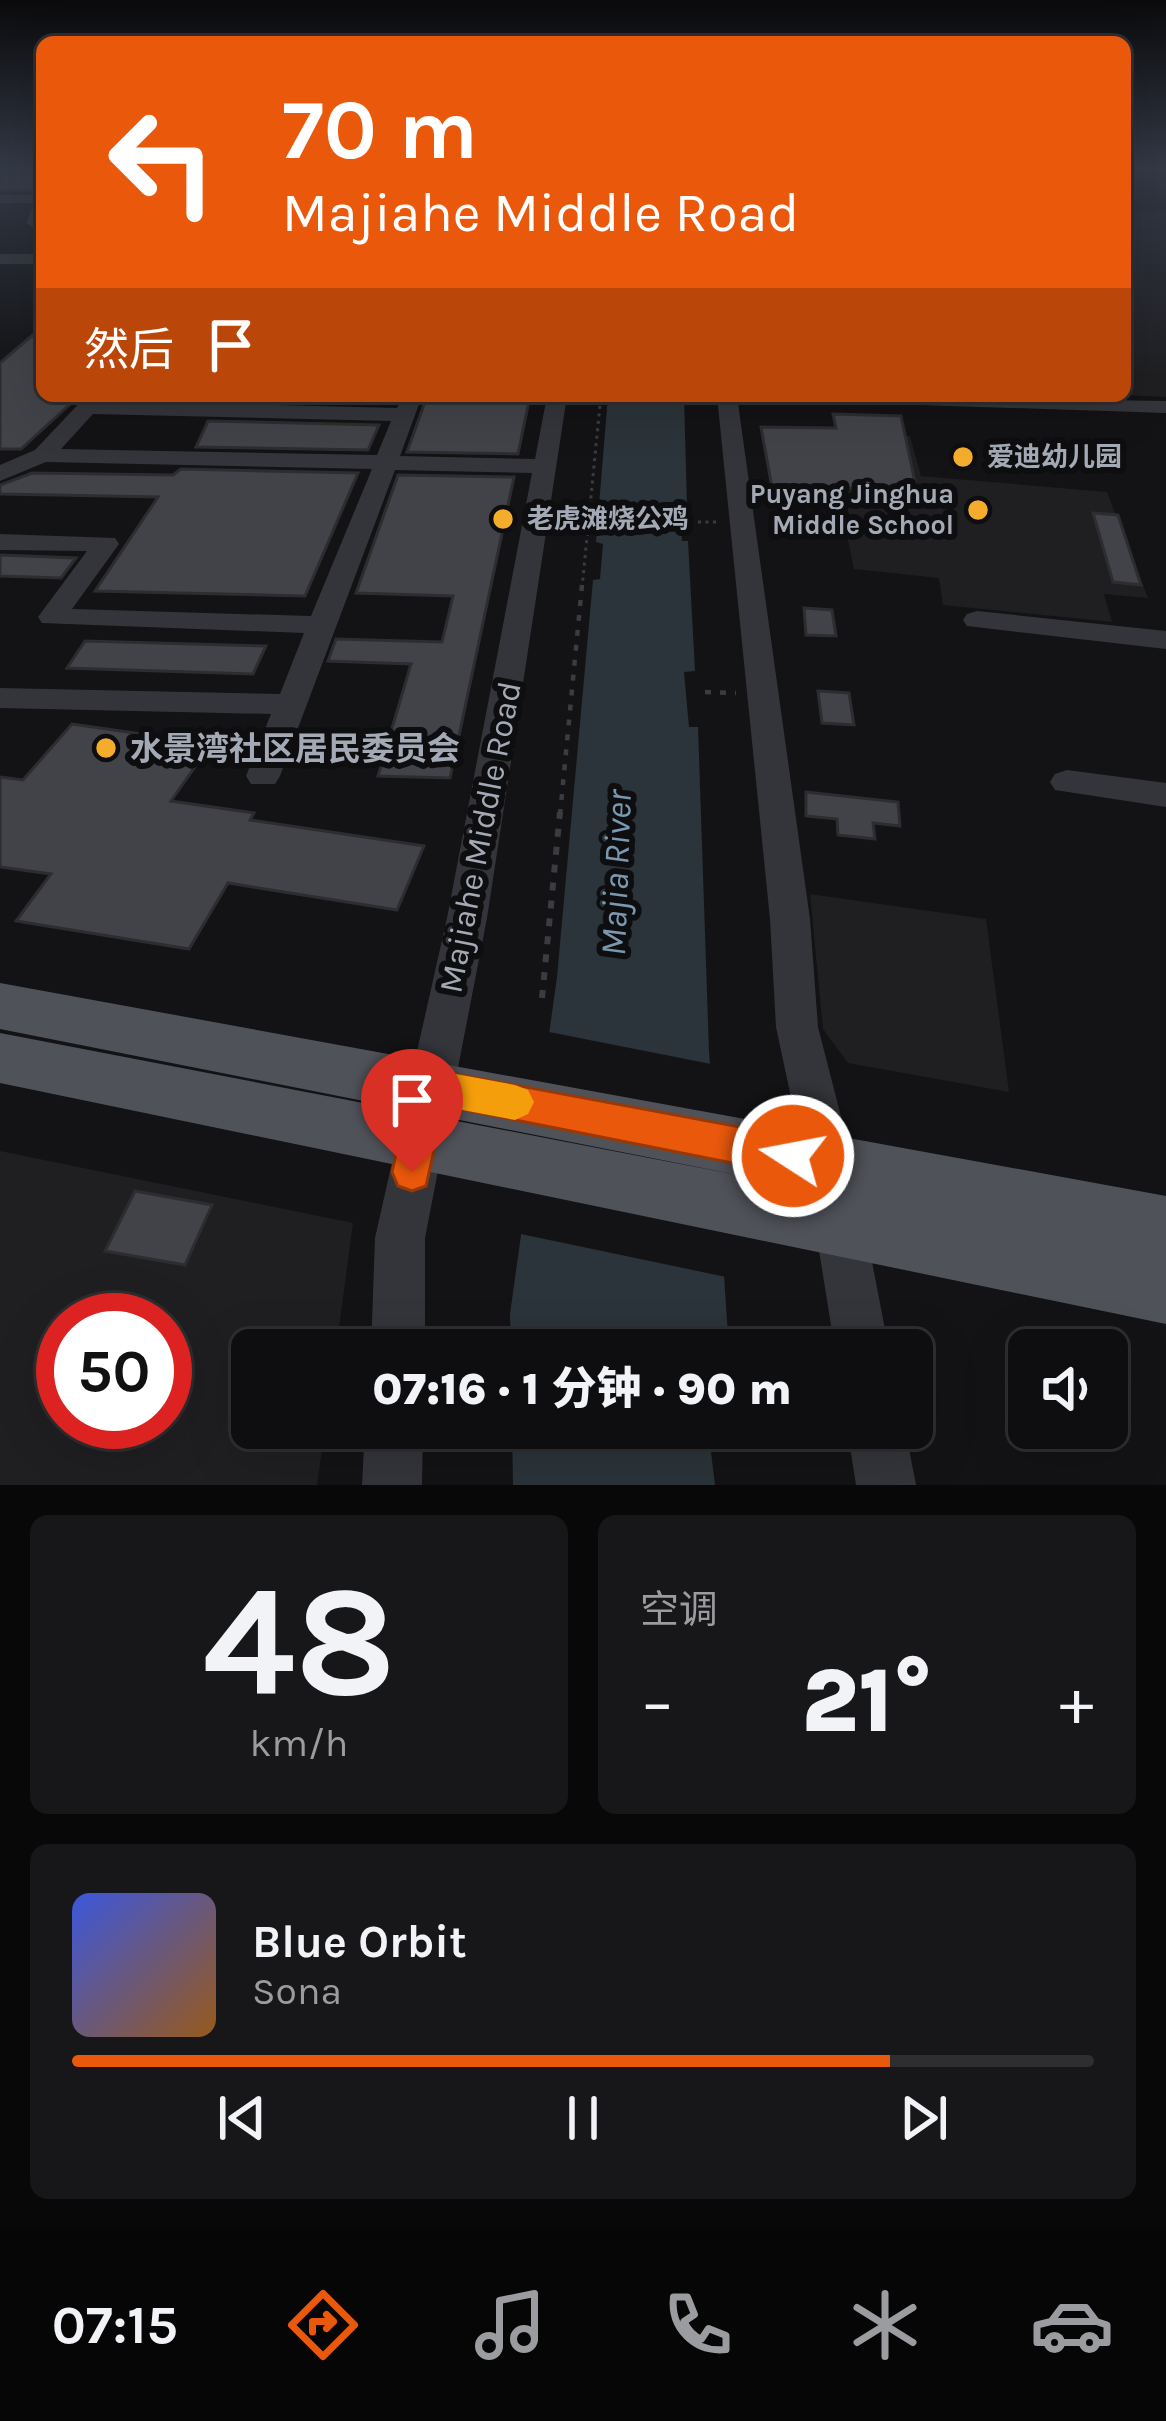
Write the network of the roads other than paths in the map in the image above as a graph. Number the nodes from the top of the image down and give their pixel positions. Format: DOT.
graph roads {
  1 [pos="0,259"];
  2 [pos="36,260"];
  3 [pos="92,402"];
  4 [pos="556,402"];
  5 [pos="728,402"];
  6 [pos="1013,402"];
  7 [pos="408,406"];
  8 [pos="1166,407"];
  9 [pos="43,454"];
  10 [pos="385,462"];
  11 [pos="546,466"];
  12 [pos="0,474"];
  13 [pos="0,542"];
  14 [pos="977,620"];
  15 [pos="321,626"];
  16 [pos="1166,640"];
  17 [pos="0,698"];
  18 [pos="291,704"];
  19 [pos="263,776"];
  20 [pos="1067,782"];
  21 [pos="1166,795"];
  22 [pos="0,1006"];
  23 [pos="0,1058"];
  24 [pos="442,1116"];
  25 [pos="834,1193"];
  26 [pos="1166,1228"];
  27 [pos="1166,1291"];
  28 [pos="398,1329"];
  29 [pos="858,1329"];
  30 [pos="393,1449"];
  31 [pos="869,1449"];
  32 [pos="392,1485"];
  33 [pos="886,1485"];
  1 -- 2 [label="street"];
  3 -- 7 [label="street"];
  3 -- 9 [label="street"];
  4 -- 11 [label="street, Majiahe Middle Road"];
  5 -- 25 [label="street"];
  6 -- 8 [label="street"];
  7 -- 10 [label="street"];
  9 -- 10 [label="street"];
  9 -- 12 [label="street"];
  10 -- 11 [label="street"];
  10 -- 15 [label="street"];
  11 -- 24 [label="street, Majiahe Middle Road"];
  13 -- 15 [label="street"];
  14 -- 16 [label="street"];
  15 -- 18 [label="street"];
  17 -- 18 [label="street"];
  18 -- 19 [label="street"];
  20 -- 21 [label="street"];
  22 -- 24 [label="main road"];
  23 -- 24 [label="main road"];
  24 -- 25 [label="main road"];
  24 -- 25 [label="main road"];
  24 -- 28 [label="street, Majiahe Middle Road"];
  25 -- 26 [label="main road"];
  25 -- 27 [label="main road"];
  25 -- 29 [label="street"];
  30 -- 32 [label="street"];
  31 -- 33 [label="street"];
}
